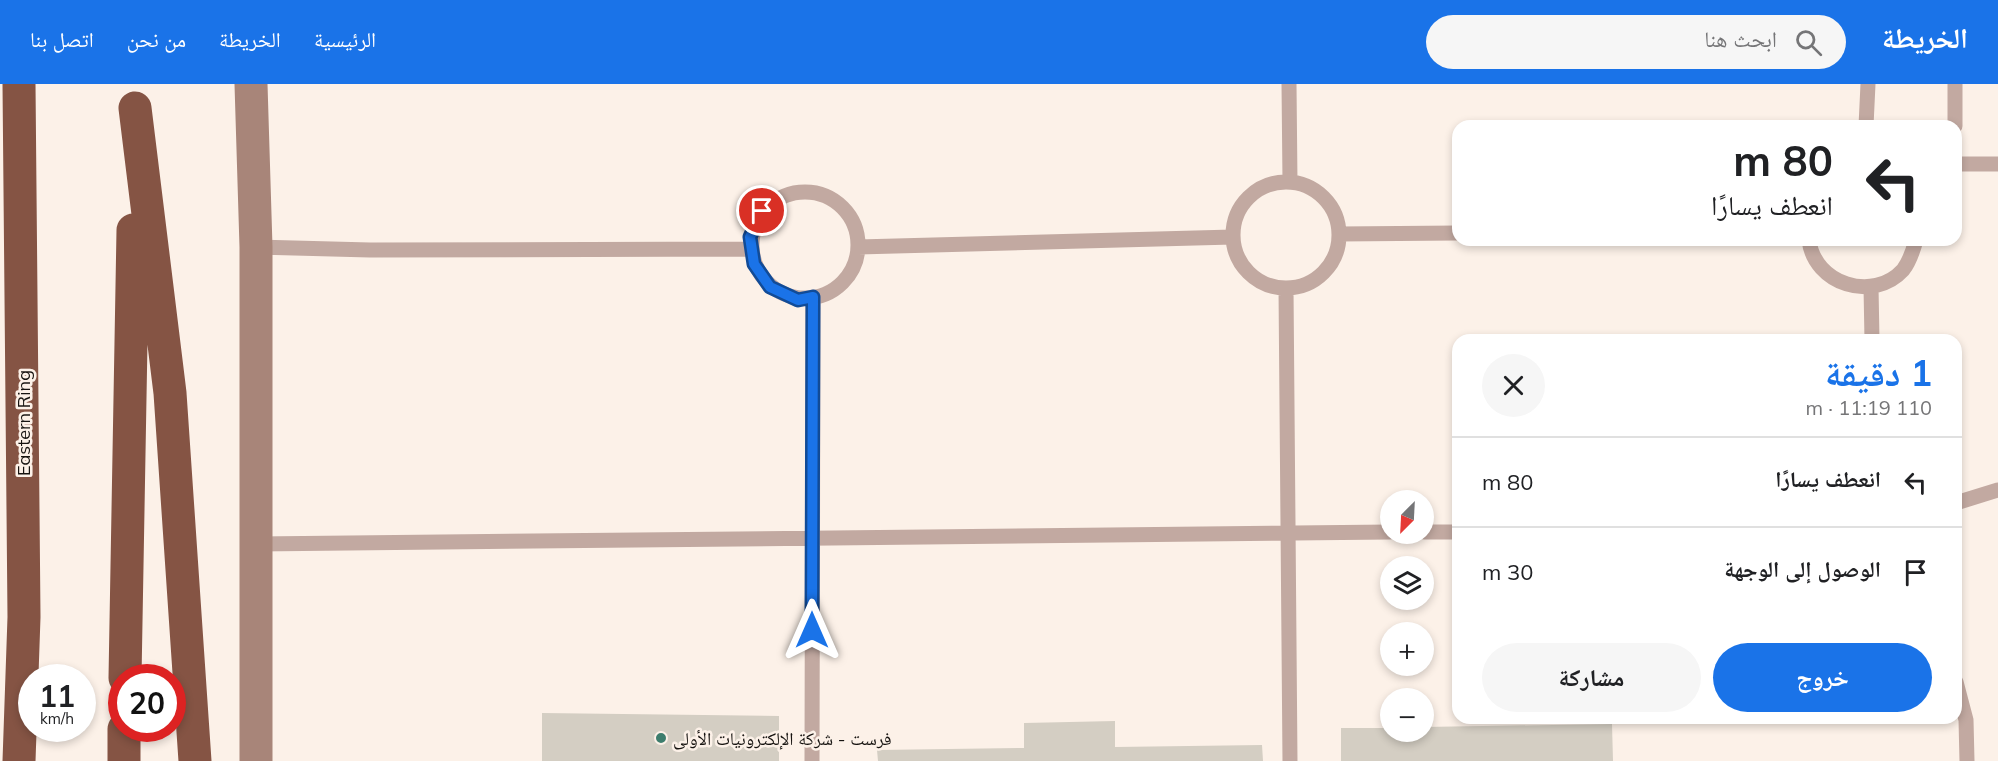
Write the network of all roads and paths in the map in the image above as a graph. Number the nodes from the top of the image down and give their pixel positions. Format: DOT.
graph roads {
  1 [pos="20,84"];
  2 [pos="251,84"];
  3 [pos="1289,84"];
  4 [pos="1868,84"];
  5 [pos="1955,84"];
  6 [pos="135,96"];
  7 [pos="1866,120"];
  8 [pos="1955,120"];
  9 [pos="1962,164"];
  10 [pos="1998,164"];
  11 [pos="1290,182"];
  12 [pos="21,210"];
  13 [pos="1452,233"];
  14 [pos="1339,234"];
  15 [pos="1233,237"];
  16 [pos="1810,246"];
  17 [pos="1914,246"];
  18 [pos="858,247"];
  19 [pos="256,248"];
  20 [pos="752,249"];
  21 [pos="1871,286"];
  22 [pos="1286,288"];
  23 [pos="813,297"];
  24 [pos="1872,334"];
  25 [pos="0,380"];
  26 [pos="1998,490"];
  27 [pos="1962,501"];
  28 [pos="1380,532"];
  29 [pos="1434,532"];
  30 [pos="1452,532"];
  31 [pos="1288,533"];
  32 [pos="813,538"];
  33 [pos="257,544"];
  34 [pos="125,664"];
  35 [pos="1962,705"];
  36 [pos="124,742"];
  37 [pos="19,761"];
  38 [pos="124,761"];
  39 [pos="195,761"];
  40 [pos="256,761"];
  41 [pos="812,761"];
  42 [pos="1290,761"];
  43 [pos="1967,761"];
  1 -- 12 [label="highway, Eastern Ring"];
  2 -- 19 [label="main road"];
  3 -- 11 [label="lane"];
  4 -- 7 [label="lane"];
  5 -- 8 [label="lane"];
  6 -- 34 [label="highway"];
  6 -- 39 [label="highway"];
  9 -- 10 [label="lane"];
  11 -- 14 [label="lane"];
  11 -- 15 [label="lane"];
  12 -- 25 [label="highway"];
  12 -- 37 [label="highway, Eastern Ring"];
  13 -- 14 [label="lane"];
  14 -- 22 [label="lane"];
  15 -- 18 [label="lane"];
  15 -- 22 [label="lane"];
  16 -- 21 [label="lane"];
  17 -- 21 [label="lane"];
  18 -- 20 [label="lane"];
  18 -- 23 [label="lane"];
  19 -- 20 [label="lane"];
  19 -- 33 [label="main road"];
  20 -- 23 [label="lane"];
  21 -- 24 [label="lane"];
  22 -- 31 [label="lane"];
  23 -- 32 [label="lane"];
  26 -- 27 [label="lane"];
  28 -- 31 [label="lane"];
  29 -- 30 [label="lane"];
  31 -- 32 [label="lane"];
  31 -- 42 [label="lane"];
  32 -- 33 [label="lane"];
  32 -- 41 [label="lane"];
  33 -- 40 [label="main road"];
  35 -- 43 [label="lane"];
  36 -- 38 [label="highway"];
}
